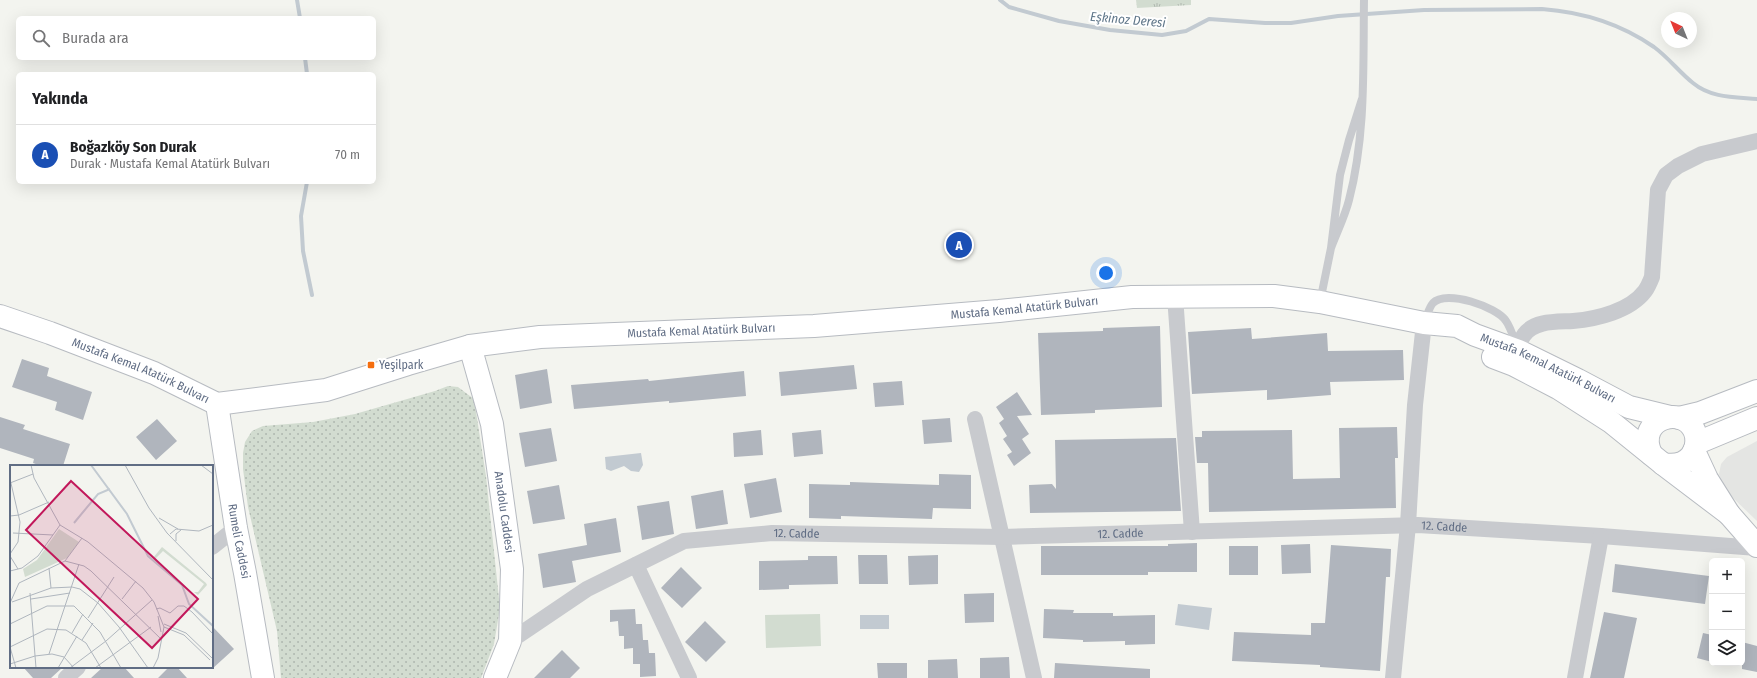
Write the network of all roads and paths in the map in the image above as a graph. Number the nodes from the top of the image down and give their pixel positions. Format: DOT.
graph roads {
  1 [pos="1364,0"];
  2 [pos="1362,99"];
  3 [pos="1757,141"];
  4 [pos="1331,248"];
  5 [pos="1175,296"];
  6 [pos="1320,302"];
  7 [pos="0,316"];
  8 [pos="1424,323"];
  9 [pos="470,346"];
  10 [pos="1516,358"];
  11 [pos="1757,391"];
  12 [pos="217,404"];
  13 [pos="1675,417"];
  14 [pos="1757,418"];
  15 [pos="975,419"];
  16 [pos="1696,447"];
  17 [pos="1657,459"];
  18 [pos="1729,514"];
  19 [pos="1408,525"];
  20 [pos="236,528"];
  21 [pos="1192,532"];
  22 [pos="1601,536"];
  23 [pos="1002,537"];
  24 [pos="213,546"];
  25 [pos="1757,547"];
  26 [pos="636,565"];
  27 [pos="510,640"];
  28 [pos="77,668"];
  29 [pos="66,678"];
  30 [pos="262,678"];
  31 [pos="496,678"];
  32 [pos="689,678"];
  33 [pos="1034,678"];
  34 [pos="1393,678"];
  35 [pos="1575,678"];
  1 -- 2 [label="lane"];
  2 -- 4 [label="lane"];
  2 -- 4 [label="lane"];
  3 -- 10 [label="street"];
  4 -- 6 [label="lane"];
  5 -- 6 [label="street, Mustafa Kemal Atatürk Bulvarı"];
  5 -- 9 [label="street, Mustafa Kemal Atatürk Bulvarı"];
  5 -- 21 [label="street"];
  6 -- 8 [label="street, Mustafa Kemal Atatürk Bulvarı"];
  7 -- 12 [label="street, Mustafa Kemal Atatürk Bulvarı"];
  8 -- 10 [label="street, Mustafa Kemal Atatürk Bulvarı"];
  8 -- 10 [label="lane"];
  8 -- 19 [label="street"];
  9 -- 12 [label="street, Mustafa Kemal Atatürk Bulvarı"];
  9 -- 27 [label="street, Anadolu Caddesi"];
  10 -- 13 [label="street, Mustafa Kemal Atatürk Bulvarı"];
  10 -- 17 [label="street, Mustafa Kemal Atatürk Bulvarı"];
  11 -- 13 [label="street"];
  12 -- 20 [label="street, Rumeli Caddesi"];
  13 -- 16 [label="street"];
  13 -- 17 [label="street"];
  14 -- 16 [label="street"];
  15 -- 23 [label="street"];
  16 -- 17 [label="street"];
  16 -- 18 [label="street"];
  17 -- 18 [label="street, Mustafa Kemal Atatürk Bulvarı"];
  18 -- 25 [label="street"];
  19 -- 21 [label="street, 12. Cadde"];
  19 -- 22 [label="street, 12. Cadde"];
  19 -- 34 [label="street"];
  20 -- 24 [label="street"];
  20 -- 30 [label="street, Rumeli Caddesi"];
  21 -- 23 [label="street, 12. Cadde"];
  22 -- 25 [label="street, 12. Cadde"];
  22 -- 35 [label="street"];
  23 -- 26 [label="street, 12. Cadde"];
  23 -- 33 [label="street"];
  26 -- 27 [label="street, 12. Cadde"];
  26 -- 32 [label="street"];
  27 -- 31 [label="street, Anadolu Caddesi"];
  28 -- 29 [label="street"];
}
